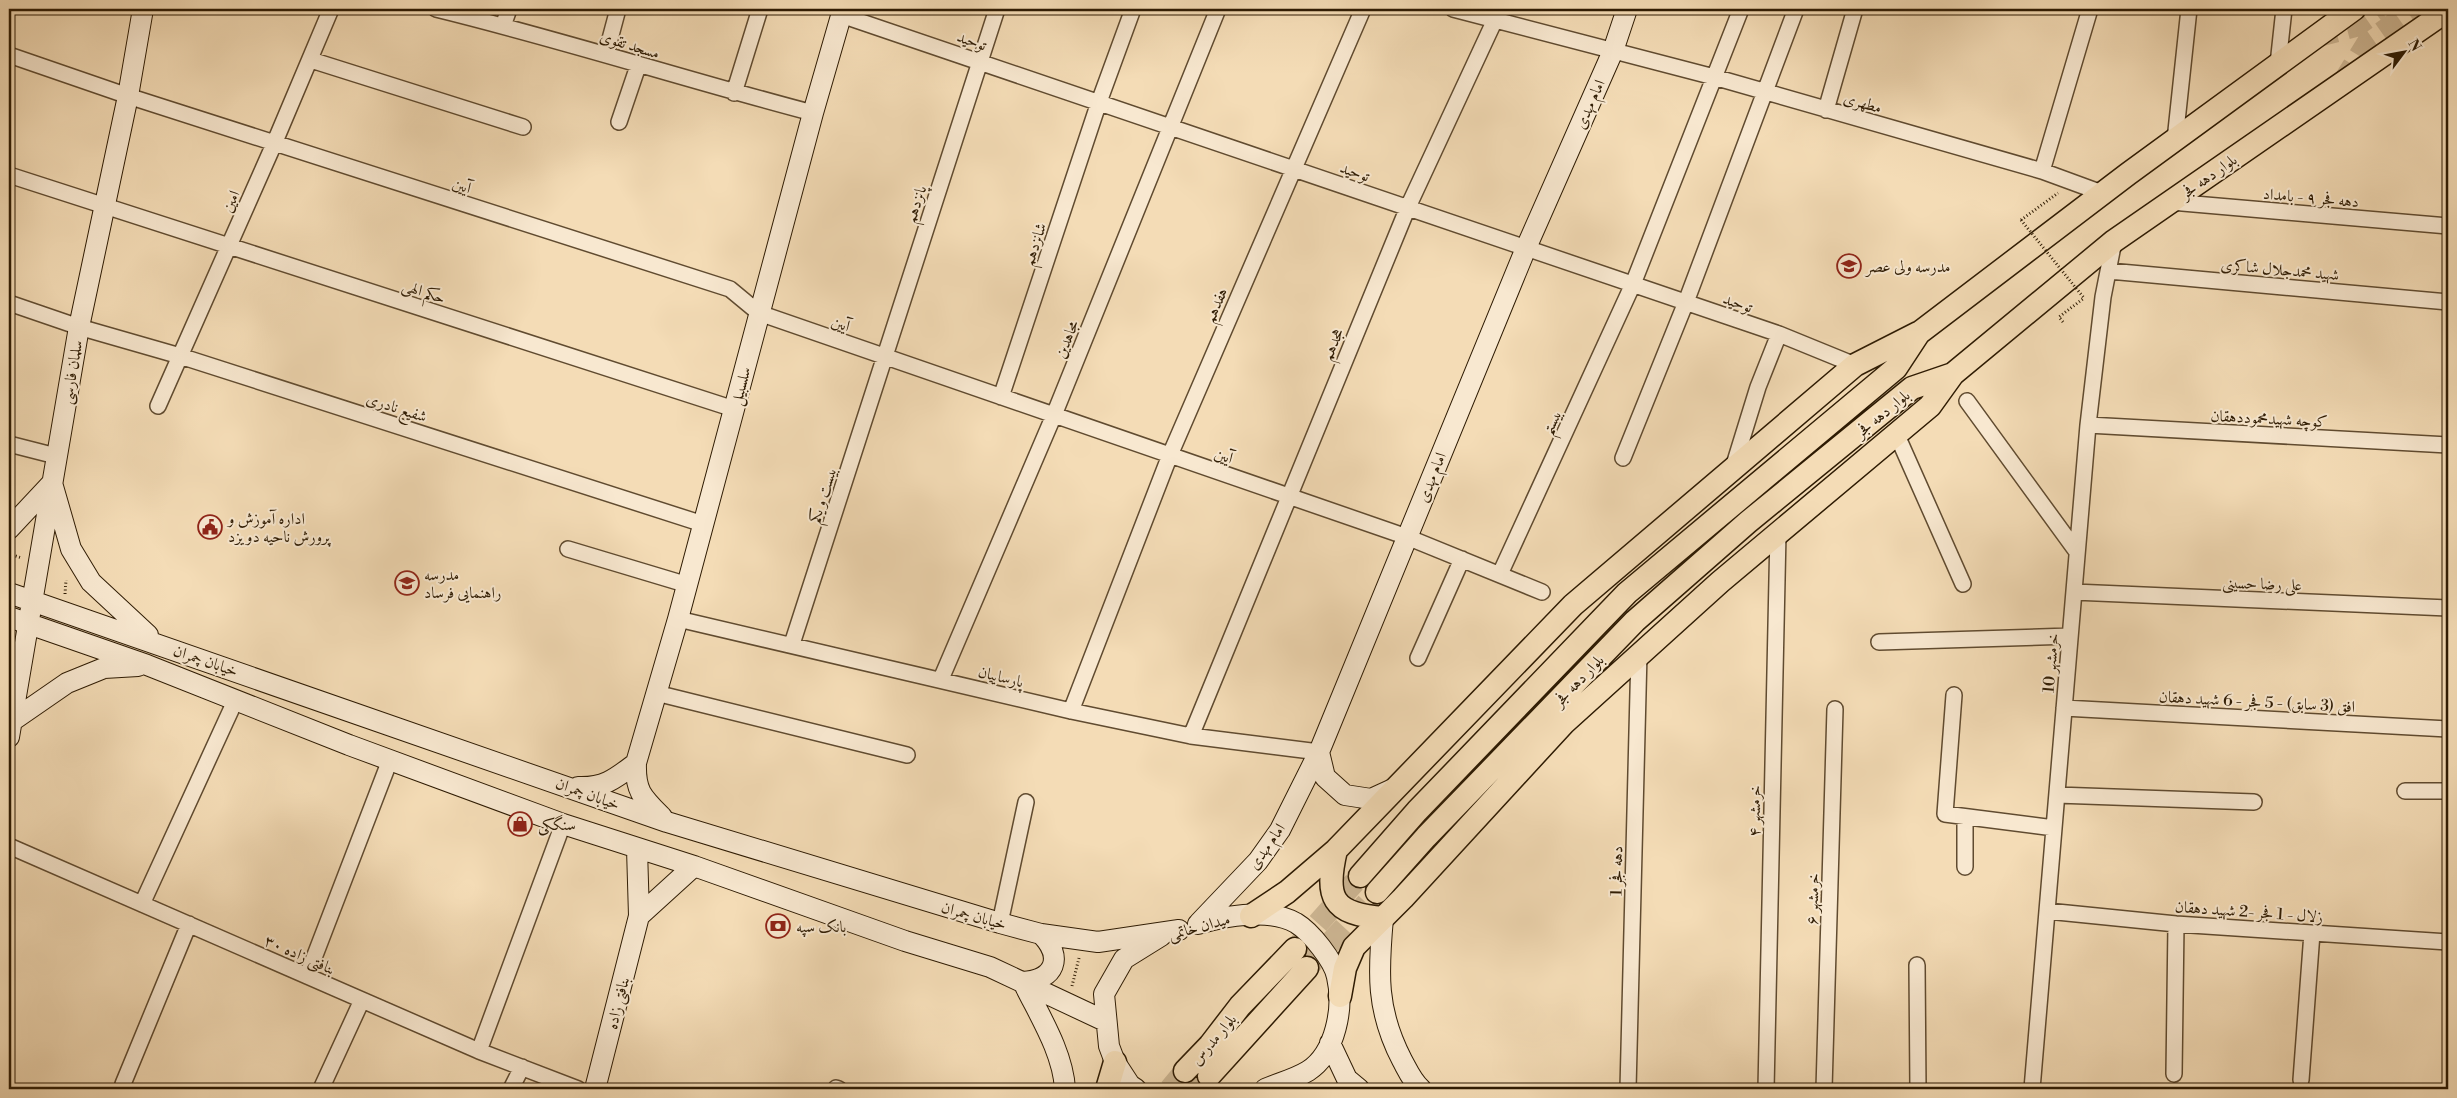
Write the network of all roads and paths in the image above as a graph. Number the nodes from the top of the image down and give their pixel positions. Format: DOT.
graph roads {
  1 [pos="143,9"];
  2 [pos="332,9"];
  3 [pos="436,9"];
  4 [pos="509,9"];
  5 [pos="618,9"];
  6 [pos="760,9"];
  7 [pos="997,9"];
  8 [pos="1132,9"];
  9 [pos="1218,9"];
  10 [pos="1363,9"];
  11 [pos="1453,9"];
  12 [pos="1627,9"];
  13 [pos="1741,9"];
  14 [pos="1796,9"];
  15 [pos="1855,9"];
  16 [pos="2090,9"];
  17 [pos="2189,9"];
  18 [pos="2284,9"];
  19 [pos="2354,9"];
  20 [pos="2448,10"];
  21 [pos="842,12"];
  22 [pos="1498,14"];
  23 [pos="503,26"];
  24 [pos="1613,51"];
  25 [pos="606,54"];
  26 [pos="9,55"];
  27 [pos="311,60"];
  28 [pos="980,62"];
  29 [pos="2278,64"];
  30 [pos="638,66"];
  31 [pos="1714,77"];
  32 [pos="734,92"];
  33 [pos="1766,92"];
  34 [pos="128,96"];
  35 [pos="1099,102"];
  36 [pos="1826,110"];
  37 [pos="813,113"];
  38 [pos="619,122"];
  39 [pos="523,127"];
  40 [pos="1171,127"];
  41 [pos="2175,140"];
  42 [pos="274,144"];
  43 [pos="1292,168"];
  44 [pos="2042,171"];
  45 [pos="9,175"];
  46 [pos="2102,194"];
  47 [pos="2172,202"];
  48 [pos="2040,205"];
  49 [pos="103,207"];
  50 [pos="1408,208"];
  51 [pos="2448,226"];
  52 [pos="2114,241"];
  53 [pos="229,246"];
  54 [pos="1526,248"];
  55 [pos="2109,271"];
  56 [pos="1633,284"];
  57 [pos="9,302"];
  58 [pos="1686,302"];
  59 [pos="2448,302"];
  60 [pos="759,313"];
  61 [pos="2064,322"];
  62 [pos="79,328"];
  63 [pos="1919,333"];
  64 [pos="1779,334"];
  65 [pos="180,356"];
  66 [pos="885,357"];
  67 [pos="1855,365"];
  68 [pos="1953,374"];
  69 [pos="1002,397"];
  70 [pos="1967,401"];
  71 [pos="158,406"];
  72 [pos="734,410"];
  73 [pos="1054,415"];
  74 [pos="2088,425"];
  75 [pos="1896,433"];
  76 [pos="9,444"];
  77 [pos="2448,445"];
  78 [pos="1170,455"];
  79 [pos="56,456"];
  80 [pos="1623,458"];
  81 [pos="1733,468"];
  82 [pos="52,483"];
  83 [pos="1288,495"];
  84 [pos="703,524"];
  85 [pos="9,529"];
  86 [pos="1778,533"];
  87 [pos="1407,536"];
  88 [pos="568,549"];
  89 [pos="2077,552"];
  90 [pos="1462,559"];
  91 [pos="1500,574"];
  92 [pos="1963,584"];
  93 [pos="688,585"];
  94 [pos="1542,592"];
  95 [pos="2074,592"];
  96 [pos="9,593"];
  97 [pos="34,601"];
  98 [pos="2448,608"];
  99 [pos="9,617"];
  100 [pos="678,619"];
  101 [pos="28,624"];
  102 [pos="2070,636"];
  103 [pos="1879,642"];
  104 [pos="157,643"];
  105 [pos="792,644"];
  106 [pos="1639,653"];
  107 [pos="1418,658"];
  108 [pos="148,665"];
  109 [pos="247,674"];
  110 [pos="941,679"];
  111 [pos="656,693"];
  112 [pos="1954,695"];
  113 [pos="236,699"];
  114 [pos="2064,708"];
  115 [pos="1835,709"];
  116 [pos="1071,711"];
  117 [pos="10,723"];
  118 [pos="2448,729"];
  119 [pos="1191,736"];
  120 [pos="1319,752"];
  121 [pos="907,755"];
  122 [pos="390,760"];
  123 [pos="636,763"];
  124 [pos="568,786"];
  125 [pos="1394,788"];
  126 [pos="2405,791"];
  127 [pos="2448,791"];
  128 [pos="2057,794"];
  129 [pos="1026,802"];
  130 [pos="2254,802"];
  131 [pos="1965,817"];
  132 [pos="667,822"];
  133 [pos="563,824"];
  134 [pos="2054,828"];
  135 [pos="9,846"];
  136 [pos="638,849"];
  137 [pos="1336,850"];
  138 [pos="694,866"];
  139 [pos="1965,867"];
  140 [pos="1360,876"];
  141 [pos="1377,892"];
  142 [pos="142,904"];
  143 [pos="2047,912"];
  144 [pos="640,916"];
  145 [pos="1251,916"];
  146 [pos="1383,918"];
  147 [pos="1000,923"];
  148 [pos="1199,923"];
  149 [pos="189,924"];
  150 [pos="2176,924"];
  151 [pos="1179,930"];
  152 [pos="2312,933"];
  153 [pos="1041,934"];
  154 [pos="2448,942"];
  155 [pos="1295,949"];
  156 [pos="1917,965"];
  157 [pos="1307,968"];
  158 [pos="307,976"];
  159 [pos="1023,982"];
  160 [pos="1340,996"];
  161 [pos="362,1000"];
  162 [pos="1105,1021"];
  163 [pos="1330,1043"];
  164 [pos="479,1051"];
  165 [pos="1115,1062"];
  166 [pos="522,1067"];
  167 [pos="1185,1071"];
  168 [pos="2174,1074"];
  169 [pos="1209,1076"];
  170 [pos="2301,1080"];
  171 [pos="123,1084"];
  172 [pos="321,1089"];
  173 [pos="511,1089"];
  174 [pos="578,1089"];
  175 [pos="595,1089"];
  176 [pos="1065,1089"];
  177 [pos="1107,1089"];
  178 [pos="1136,1089"];
  179 [pos="1265,1089"];
  180 [pos="1359,1089"];
  181 [pos="1421,1089"];
  182 [pos="1628,1089"];
  183 [pos="1766,1089"];
  184 [pos="1824,1089"];
  185 [pos="1918,1089"];
  186 [pos="2032,1089"];
  1 -- 34 [label="main road, سلمان فارسی"];
  2 -- 27 [label="street, امین"];
  3 -- 23 [label="street, مسجد تقوی"];
  4 -- 23 [label="street"];
  5 -- 25 [label="street"];
  6 -- 32 [label="street"];
  7 -- 28 [label="street, پانزدهم"];
  8 -- 35 [label="street, شانزدهم"];
  9 -- 40 [label="street, مجاهدین"];
  10 -- 43 [label="street, هفدهم"];
  11 -- 22 [label="street"];
  12 -- 24 [label="main road, امام مهدی"];
  13 -- 31 [label="street"];
  14 -- 33 [label="street"];
  15 -- 36 [label="street"];
  16 -- 44 [label="street"];
  17 -- 41 [label="street"];
  18 -- 29 [label="street"];
  19 -- 29 [label="main road, بلوار دهه فجر"];
  20 -- 47 [label="main road, بلوار دهه فجر"];
  21 -- 28 [label="street, توحید"];
  21 -- 37 [label="main road, سلسبیل"];
  22 -- 24 [label="street"];
  22 -- 50 [label="street, هجدهم"];
  23 -- 25 [label="street, مسجد تقوی"];
  24 -- 31 [label="street, مطهری"];
  24 -- 54 [label="main road, امام مهدی"];
  25 -- 30 [label="street, مسجد تقوی"];
  26 -- 34 [label="street, آیین"];
  27 -- 39 [label="street"];
  27 -- 42 [label="street, امین"];
  28 -- 35 [label="street, توحید"];
  28 -- 66 [label="street, پانزدهم"];
  29 -- 41 [label="main road, بلوار دهه فجر"];
  30 -- 32 [label="street, مسجد تقوی"];
  30 -- 38 [label="street"];
  31 -- 33 [label="street, مطهری"];
  31 -- 56 [label="street"];
  32 -- 37 [label="street, مسجد تقوی"];
  33 -- 36 [label="street, مطهری"];
  33 -- 58 [label="street"];
  34 -- 42 [label="street, آیین"];
  34 -- 49 [label="main road, سلمان فارسی"];
  35 -- 40 [label="street, توحید"];
  35 -- 69 [label="street, شانزدهم"];
  36 -- 44 [label="street, مطهری"];
  37 -- 60 [label="main road, سلسبیل"];
  40 -- 43 [label="street, توحید"];
  40 -- 73 [label="street, مجاهدین"];
  41 -- 46 [label="main road, بلوار دهه فجر"];
  42 -- 53 [label="street, امین"];
  42 -- 60 [label="street, آیین"];
  43 -- 50 [label="street, توحید"];
  43 -- 78 [label="street, هفدهم"];
  44 -- 46 [label="street, مطهری"];
  45 -- 49 [label="street, حکم الهی"];
  46 -- 63 [label="main road, بلوار دهه فجر"];
  47 -- 51 [label="street, دهه فجر ۹ - بامداد"];
  47 -- 52 [label="main road, بلوار دهه فجر"];
  48 -- 61 [label="path, bridge"];
  49 -- 53 [label="street, حکم الهی"];
  49 -- 62 [label="main road, سلمان فارسی"];
  50 -- 54 [label="street, توحید"];
  50 -- 83 [label="street, هجدهم"];
  52 -- 55 [label="street, خرمشهر 10"];
  52 -- 68 [label="main road, بلوار دهه فجر"];
  53 -- 65 [label="street, امین"];
  53 -- 72 [label="street, حکم الهی"];
  54 -- 56 [label="street, توحید"];
  54 -- 87 [label="main road, امام مهدی"];
  55 -- 59 [label="street, شهید محمدجلال شاکری"];
  55 -- 74 [label="street, خرمشهر 10"];
  56 -- 58 [label="street, توحید"];
  56 -- 91 [label="street, بیستم"];
  57 -- 62 [label="street, شفیع نادری"];
  58 -- 64 [label="street, توحید"];
  58 -- 80 [label="street"];
  60 -- 66 [label="street, آیین"];
  60 -- 72 [label="main road, سلسبیل"];
  62 -- 65 [label="street, شفیع نادری"];
  62 -- 79 [label="main road, سلمان فارسی"];
  63 -- 67 [label="main road"];
  63 -- 140 [label="main road, بلوار دهه فجر"];
  64 -- 67 [label="street, توحید"];
  64 -- 81 [label="street"];
  65 -- 71 [label="street, امین"];
  65 -- 84 [label="street, شفیع نادری"];
  66 -- 69 [label="street, آیین"];
  66 -- 105 [label="street, بیست و یکم"];
  67 -- 81 [label="main road"];
  68 -- 75 [label="main road"];
  68 -- 141 [label="main road, بلوار دهه فجر"];
  69 -- 73 [label="street, آیین"];
  70 -- 89 [label="street"];
  72 -- 84 [label="main road, سلسبیل"];
  73 -- 78 [label="street, آیین"];
  73 -- 110 [label="street, مجاهدین"];
  74 -- 77 [label="street, کوچه شهیدمحموددهقان"];
  74 -- 89 [label="street, خرمشهر 10"];
  75 -- 86 [label="main road"];
  75 -- 92 [label="street"];
  76 -- 79 [label="street"];
  78 -- 83 [label="street, آیین"];
  78 -- 116 [label="street, هفدهم"];
  79 -- 82 [label="main road, سلمان فارسی"];
  81 -- 125 [label="main road"];
  82 -- 85 [label="main road"];
  82 -- 97 [label="main road, سلمان فارسی"];
  82 -- 104 [label="main road"];
  83 -- 87 [label="street, آیین"];
  83 -- 119 [label="street, هجدهم"];
  84 -- 93 [label="main road, سلسبیل"];
  86 -- 106 [label="main road"];
  86 -- 183 [label="street, خرمشهر ۴"];
  87 -- 90 [label="street, آیین"];
  87 -- 120 [label="main road, امام مهدی"];
  88 -- 93 [label="street"];
  89 -- 95 [label="street, خرمشهر 10"];
  90 -- 91 [label="street, آیین"];
  90 -- 107 [label="street"];
  91 -- 94 [label="street, آیین"];
  93 -- 100 [label="main road, سلسبیل"];
  95 -- 98 [label="street, علی رضا حسینی"];
  95 -- 102 [label="street, خرمشهر 10"];
  96 -- 97 [label="main road, خیابان چمران"];
  97 -- 101 [label="main road, سلمان فارسی"];
  97 -- 104 [label="main road, خیابان چمران"];
  99 -- 101 [label="main road, خیابان چمران"];
  100 -- 105 [label="street, پارساییان"];
  100 -- 111 [label="main road, سلسبیل"];
  101 -- 108 [label="main road, خیابان چمران"];
  101 -- 117 [label="main road, سلمان فارسی"];
  102 -- 103 [label="street"];
  102 -- 114 [label="street, خرمشهر 10"];
  104 -- 109 [label="main road, خیابان چمران"];
  105 -- 110 [label="street, پارساییان"];
  106 -- 146 [label="main road"];
  106 -- 182 [label="street, دهه فجر 1"];
  108 -- 113 [label="main road, خیابان چمران"];
  108 -- 117 [label="main road"];
  109 -- 113 [label="main road"];
  109 -- 124 [label="main road, خیابان چمران"];
  110 -- 116 [label="street, پارساییان"];
  111 -- 121 [label="street"];
  111 -- 123 [label="main road, سلسبیل"];
  112 -- 131 [label="street"];
  113 -- 122 [label="main road, خیابان چمران"];
  113 -- 142 [label="street"];
  114 -- 118 [label="street, افق (3 سابق) - 5 فجر - 6 شهید دهقان"];
  114 -- 128 [label="street, خرمشهر 10"];
  115 -- 184 [label="street, خرمشهر ۶"];
  116 -- 119 [label="street, پارساییان"];
  119 -- 120 [label="street, پارساییان"];
  120 -- 125 [label="main road"];
  120 -- 148 [label="main road, امام مهدی"];
  122 -- 133 [label="main road, خیابان چمران"];
  122 -- 158 [label="street"];
  123 -- 124 [label="main road"];
  123 -- 132 [label="main road, سلسبیل"];
  124 -- 132 [label="main road, خیابان چمران"];
  125 -- 137 [label="main road"];
  126 -- 127 [label="street"];
  128 -- 130 [label="street"];
  128 -- 134 [label="street, خرمشهر 10"];
  129 -- 147 [label="street"];
  131 -- 134 [label="street"];
  131 -- 139 [label="street"];
  132 -- 147 [label="main road, خیابان چمران"];
  133 -- 136 [label="main road, خیابان چمران"];
  133 -- 164 [label="street"];
  134 -- 143 [label="street, خرمشهر 10"];
  135 -- 142 [label="street, بنافتی زاده ۳۰"];
  136 -- 138 [label="main road, خیابان چمران"];
  136 -- 144 [label="main road, بنافتی زاده"];
  137 -- 145 [label="main road"];
  137 -- 146 [label="main road"];
  138 -- 144 [label="main road"];
  138 -- 159 [label="main road, خیابان چمران"];
  142 -- 149 [label="street, بنافتی زاده ۳۰"];
  143 -- 150 [label="street, زلال - 1 فجر -2 شهید دهقان"];
  143 -- 186 [label="street, خرمشهر 10"];
  144 -- 175 [label="main road, بنافتی زاده"];
  145 -- 148 [label="main road, میدان خاتمی"];
  145 -- 160 [label="main road, میدان خاتمی"];
  146 -- 160 [label="main road"];
  146 -- 181 [label="main road"];
  147 -- 153 [label="main road, خیابان چمران"];
  148 -- 151 [label="main road, میدان خاتمی"];
  149 -- 158 [label="street, بنافتی زاده ۳۰"];
  149 -- 171 [label="street"];
  150 -- 152 [label="street, زلال - 1 فجر -2 شهید دهقان"];
  150 -- 168 [label="street"];
  151 -- 153 [label="main road, خیابان چمران"];
  151 -- 162 [label="main road, میدان خاتمی"];
  152 -- 154 [label="street, زلال - 1 فجر -2 شهید دهقان"];
  152 -- 170 [label="street"];
  153 -- 159 [label="main road"];
  155 -- 167 [label="main road, بلوار مدرس"];
  156 -- 185 [label="street"];
  157 -- 169 [label="main road, بلوار مدرس"];
  158 -- 161 [label="street, بنافتی زاده ۳۰"];
  159 -- 162 [label="main road, خیابان چمران"];
  159 -- 176 [label="main road"];
  160 -- 163 [label="main road, میدان خاتمی"];
  161 -- 164 [label="street, بنافتی زاده ۳۰"];
  161 -- 172 [label="street"];
  162 -- 165 [label="main road, میدان خاتمی"];
  163 -- 179 [label="main road, میدان خاتمی"];
  163 -- 180 [label="main road"];
  164 -- 166 [label="street, بنافتی زاده ۳۰"];
  165 -- 177 [label="main road"];
  165 -- 178 [label="main road, میدان خاتمی"];
  166 -- 173 [label="street"];
  166 -- 174 [label="street, بنافتی زاده ۳۰"];
}
